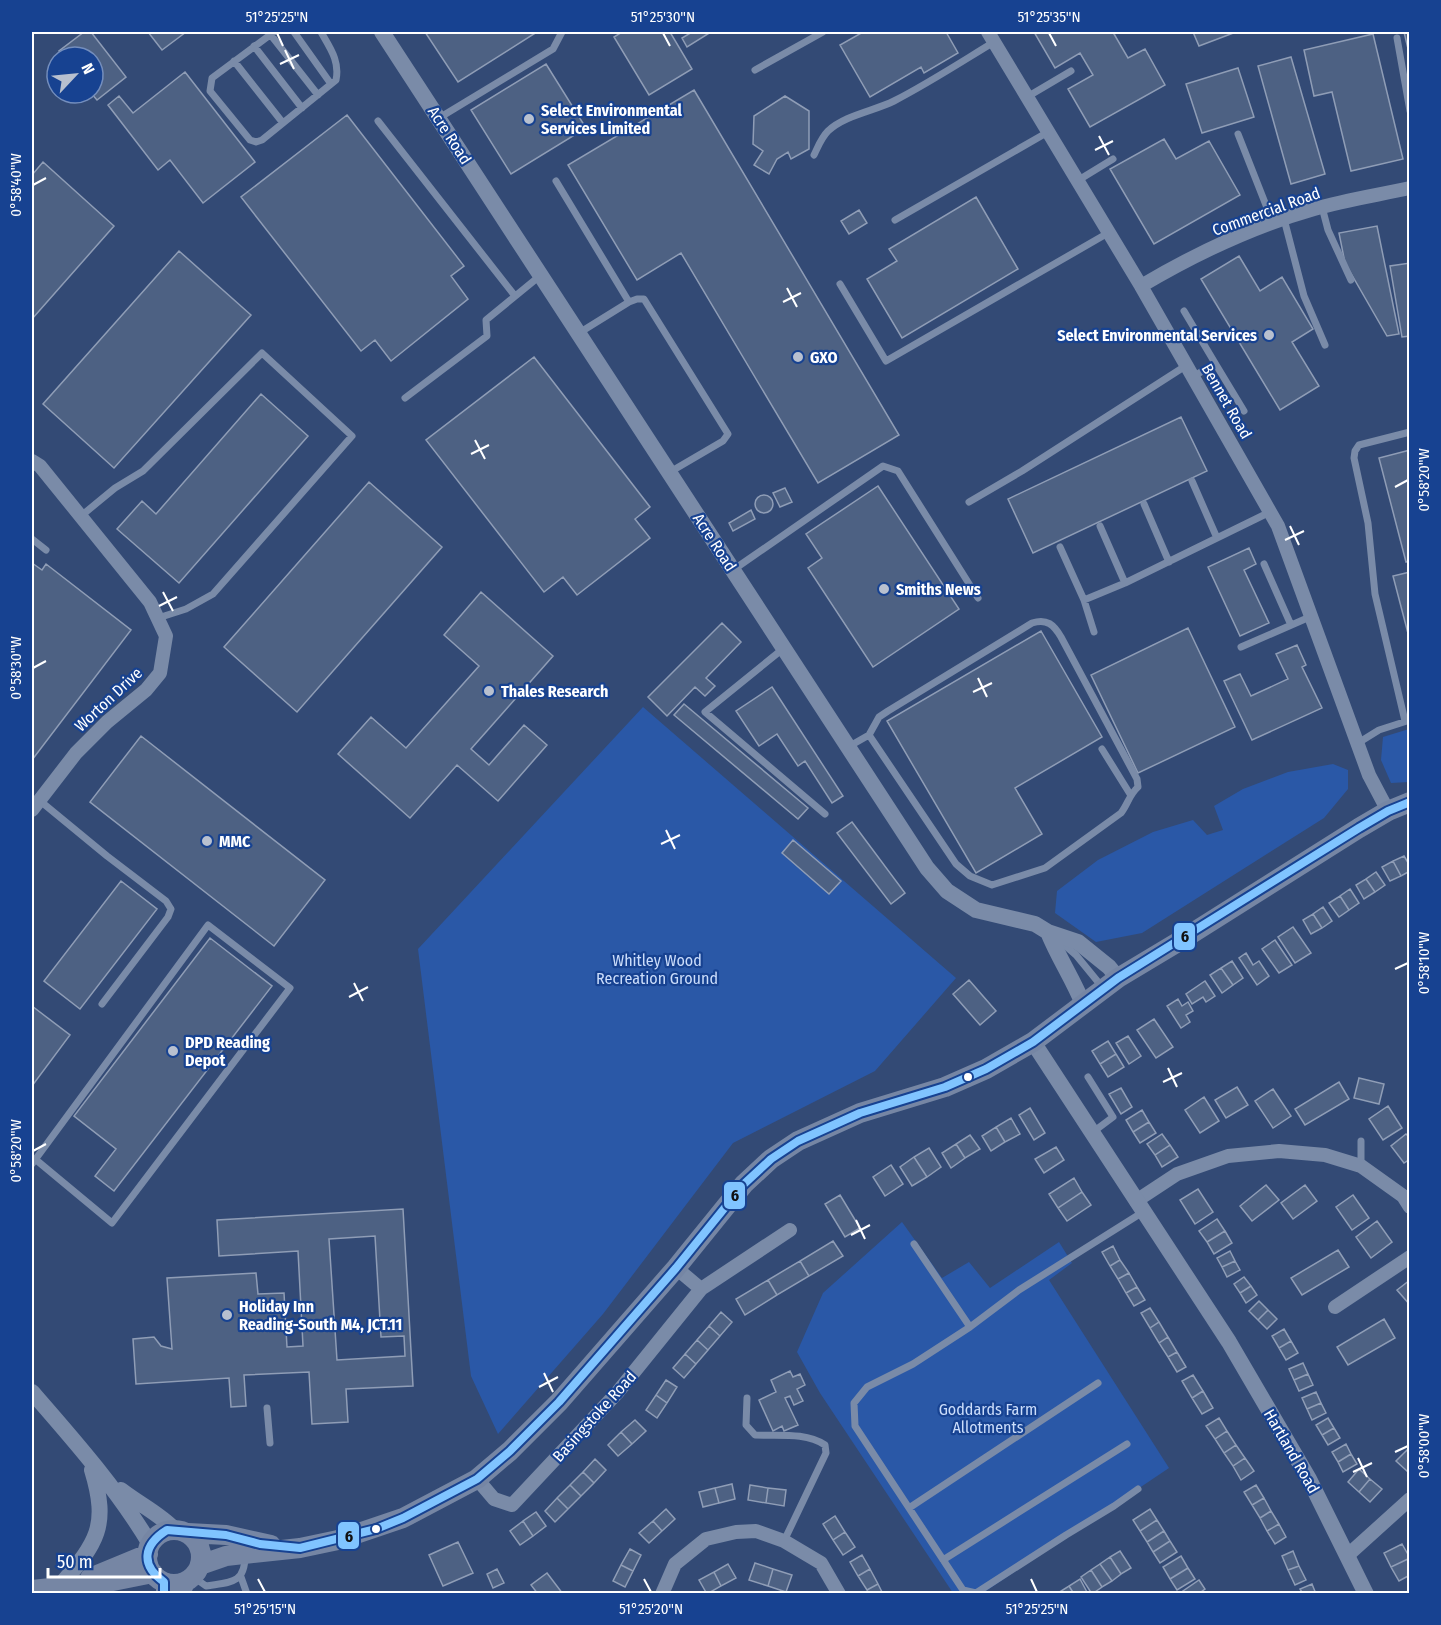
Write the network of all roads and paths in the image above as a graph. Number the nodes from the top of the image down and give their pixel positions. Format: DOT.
graph roads {
  1 [pos="294,32"];
  2 [pos="321,32"];
  3 [pos="382,32"];
  4 [pos="562,32"];
  5 [pos="823,32"];
  6 [pos="272,33"];
  7 [pos="991,37"];
  8 [pos="1397,38"];
  9 [pos="254,46"];
  10 [pos="234,61"];
  11 [pos="755,70"];
  12 [pos="1071,71"];
  13 [pos="331,84"];
  14 [pos="318,95"];
  15 [pos="1027,97"];
  16 [pos="302,108"];
  17 [pos="1410,111"];
  18 [pos="439,118"];
  19 [pos="378,121"];
  20 [pos="283,123"];
  21 [pos="1048,132"];
  22 [pos="1238,134"];
  23 [pos="814,155"];
  24 [pos="1113,159"];
  25 [pos="556,181"];
  26 [pos="1077,181"];
  27 [pos="1410,188"];
  28 [pos="1322,207"];
  29 [pos="895,220"];
  30 [pos="1279,221"];
  31 [pos="1108,233"];
  32 [pos="541,275"];
  33 [pos="1351,280"];
  34 [pos="840,284"];
  35 [pos="1141,286"];
  36 [pos="515,296"];
  37 [pos="629,302"];
  38 [pos="1184,311"];
  39 [pos="579,333"];
  40 [pos="1325,345"];
  41 [pos="1215,363"];
  42 [pos="1190,371"];
  43 [pos="405,398"];
  44 [pos="1244,411"];
  45 [pos="1410,432"];
  46 [pos="32,461"];
  47 [pos="670,472"];
  48 [pos="1192,481"];
  49 [pos="969,502"];
  50 [pos="1144,504"];
  51 [pos="1270,512"];
  52 [pos="81,516"];
  53 [pos="1100,526"];
  54 [pos="1217,538"];
  55 [pos="32,539"];
  56 [pos="1060,547"];
  57 [pos="45,550"];
  58 [pos="1169,562"];
  59 [pos="1264,564"];
  60 [pos="733,570"];
  61 [pos="1125,584"];
  62 [pos="978,598"];
  63 [pos="1084,600"];
  64 [pos="1312,616"];
  65 [pos="158,618"];
  66 [pos="1290,625"];
  67 [pos="1095,632"];
  68 [pos="1241,647"];
  69 [pos="784,648"];
  70 [pos="1407,721"];
  71 [pos="869,735"];
  72 [pos="1358,743"];
  73 [pos="848,747"];
  74 [pos="1102,749"];
  75 [pos="1130,794"];
  76 [pos="1410,802"];
  77 [pos="35,805"];
  78 [pos="1388,811"];
  79 [pos="825,814"];
  80 [pos="1048,932"];
  81 [pos="1111,983"];
  82 [pos="102,1004"];
  83 [pos="1083,1004"];
  84 [pos="1033,1042"];
  85 [pos="1088,1077"];
  86 [pos="1091,1133"];
  87 [pos="1361,1141"];
  88 [pos="33,1162"];
  89 [pos="1361,1166"];
  90 [pos="1140,1206"];
  91 [pos="1410,1207"];
  92 [pos="790,1230"];
  93 [pos="914,1244"];
  94 [pos="1410,1257"];
  95 [pos="676,1268"];
  96 [pos="701,1289"];
  97 [pos="1335,1307"];
  98 [pos="970,1327"];
  99 [pos="1098,1383"];
  100 [pos="32,1392"];
  101 [pos="747,1398"];
  102 [pos="267,1408"];
  103 [pos="270,1443"];
  104 [pos="1126,1444"];
  105 [pos="93,1467"];
  106 [pos="477,1479"];
  107 [pos="1138,1489"];
  108 [pos="1410,1499"];
  109 [pos="909,1508"];
  110 [pos="181,1532"];
  111 [pos="783,1541"];
  112 [pos="300,1548"];
  113 [pos="149,1549"];
  114 [pos="245,1554"];
  115 [pos="1348,1555"];
  116 [pos="943,1560"];
  117 [pos="241,1576"];
  118 [pos="191,1579"];
  119 [pos="161,1583"];
  120 [pos="59,1587"];
  121 [pos="32,1590"];
  122 [pos="247,1593"];
  123 [pos="662,1593"];
  124 [pos="839,1593"];
  125 [pos="1366,1593"];
  1 -- 13 [label="lane"];
  2 -- 13 [label="lane"];
  3 -- 18 [label="street, Acre Road"];
  4 -- 18 [label="lane"];
  5 -- 11 [label="lane"];
  6 -- 9 [label="lane"];
  6 -- 14 [label="lane"];
  7 -- 15 [label="street, Bennet Road"];
  7 -- 23 [label="lane"];
  8 -- 17 [label="lane"];
  9 -- 10 [label="lane"];
  9 -- 16 [label="lane"];
  10 -- 20 [label="lane"];
  10 -- 20 [label="lane"];
  12 -- 15 [label="lane"];
  13 -- 14 [label="lane"];
  14 -- 16 [label="lane"];
  15 -- 21 [label="street, Bennet Road"];
  16 -- 20 [label="lane"];
  18 -- 32 [label="street, Acre Road"];
  19 -- 36 [label="lane"];
  21 -- 26 [label="street, Bennet Road"];
  21 -- 29 [label="lane"];
  22 -- 30 [label="lane"];
  24 -- 26 [label="lane"];
  25 -- 37 [label="lane"];
  26 -- 31 [label="street, Bennet Road"];
  27 -- 28 [label="street, Commercial Road"];
  28 -- 30 [label="street, Commercial Road"];
  28 -- 33 [label="lane"];
  30 -- 35 [label="street, Commercial Road"];
  30 -- 40 [label="lane"];
  31 -- 34 [label="lane"];
  31 -- 35 [label="street, Bennet Road"];
  32 -- 36 [label="lane"];
  32 -- 39 [label="street, Acre Road"];
  35 -- 42 [label="street, Bennet Road"];
  36 -- 43 [label="lane"];
  37 -- 39 [label="lane"];
  37 -- 47 [label="lane"];
  38 -- 41 [label="lane"];
  39 -- 47 [label="street, Acre Road"];
  41 -- 42 [label="lane"];
  41 -- 44 [label="lane"];
  42 -- 49 [label="lane"];
  42 -- 51 [label="street, Bennet Road"];
  45 -- 70 [label="lane"];
  46 -- 52 [label="street, Worton Drive"];
  47 -- 60 [label="street, Acre Road"];
  48 -- 54 [label="lane"];
  50 -- 58 [label="lane"];
  51 -- 54 [label="lane"];
  51 -- 64 [label="street, Bennet Road"];
  52 -- 65 [label="street, Worton Drive"];
  52 -- 65 [label="lane"];
  53 -- 61 [label="lane"];
  54 -- 58 [label="lane"];
  55 -- 57 [label="lane"];
  56 -- 63 [label="lane"];
  58 -- 61 [label="lane"];
  59 -- 66 [label="lane"];
  60 -- 62 [label="lane"];
  60 -- 69 [label="street, Acre Road"];
  61 -- 63 [label="lane"];
  63 -- 67 [label="lane"];
  64 -- 66 [label="lane"];
  64 -- 72 [label="street, Bennet Road"];
  65 -- 77 [label="street, Worton Drive"];
  66 -- 68 [label="lane"];
  69 -- 73 [label="street, Acre Road"];
  69 -- 79 [label="lane"];
  70 -- 72 [label="lane"];
  71 -- 73 [label="lane"];
  71 -- 75 [label="lane"];
  71 -- 75 [label="lane"];
  72 -- 78 [label="street, Bennet Road"];
  73 -- 80 [label="street, Acre Road"];
  74 -- 75 [label="lane"];
  76 -- 78 [label="main road"];
  77 -- 82 [label="lane"];
  78 -- 81 [label="main road"];
  80 -- 81 [label="street, Acre Road"];
  80 -- 83 [label="street"];
  81 -- 83 [label="main road"];
  83 -- 84 [label="main road"];
  84 -- 86 [label="street, Hartland Road"];
  84 -- 95 [label="main road"];
  85 -- 86 [label="lane"];
  86 -- 90 [label="street, Hartland Road"];
  87 -- 89 [label="lane"];
  88 -- 88 [label="lane"];
  89 -- 90 [label="street"];
  89 -- 91 [label="street"];
  90 -- 98 [label="lane"];
  90 -- 115 [label="street, Hartland Road"];
  92 -- 96 [label="street, Basingstoke Road"];
  93 -- 98 [label="lane"];
  94 -- 97 [label="street"];
  95 -- 96 [label="street"];
  95 -- 106 [label="main road"];
  96 -- 106 [label="street, Basingstoke Road"];
  98 -- 109 [label="lane"];
  99 -- 109 [label="lane"];
  100 -- 105 [label="street"];
  101 -- 111 [label="lane"];
  102 -- 103 [label="lane"];
  104 -- 116 [label="lane"];
  105 -- 110 [label="street"];
  105 -- 113 [label="street"];
  105 -- 120 [label="street"];
  106 -- 112 [label="main road"];
  107 -- 116 [label="lane"];
  108 -- 115 [label="street"];
  109 -- 116 [label="lane"];
  110 -- 112 [label="main road"];
  110 -- 113 [label="main road"];
  110 -- 118 [label="main road"];
  111 -- 123 [label="street"];
  111 -- 124 [label="street"];
  112 -- 114 [label="main road"];
  113 -- 119 [label="main road"];
  113 -- 120 [label="main road"];
  114 -- 117 [label="lane"];
  114 -- 118 [label="main road"];
  115 -- 125 [label="street, Hartland Road"];
  117 -- 118 [label="lane"];
  117 -- 122 [label="lane"];
  118 -- 119 [label="main road"];
  119 -- 120 [label="main road"];
  120 -- 121 [label="main road"];
}
